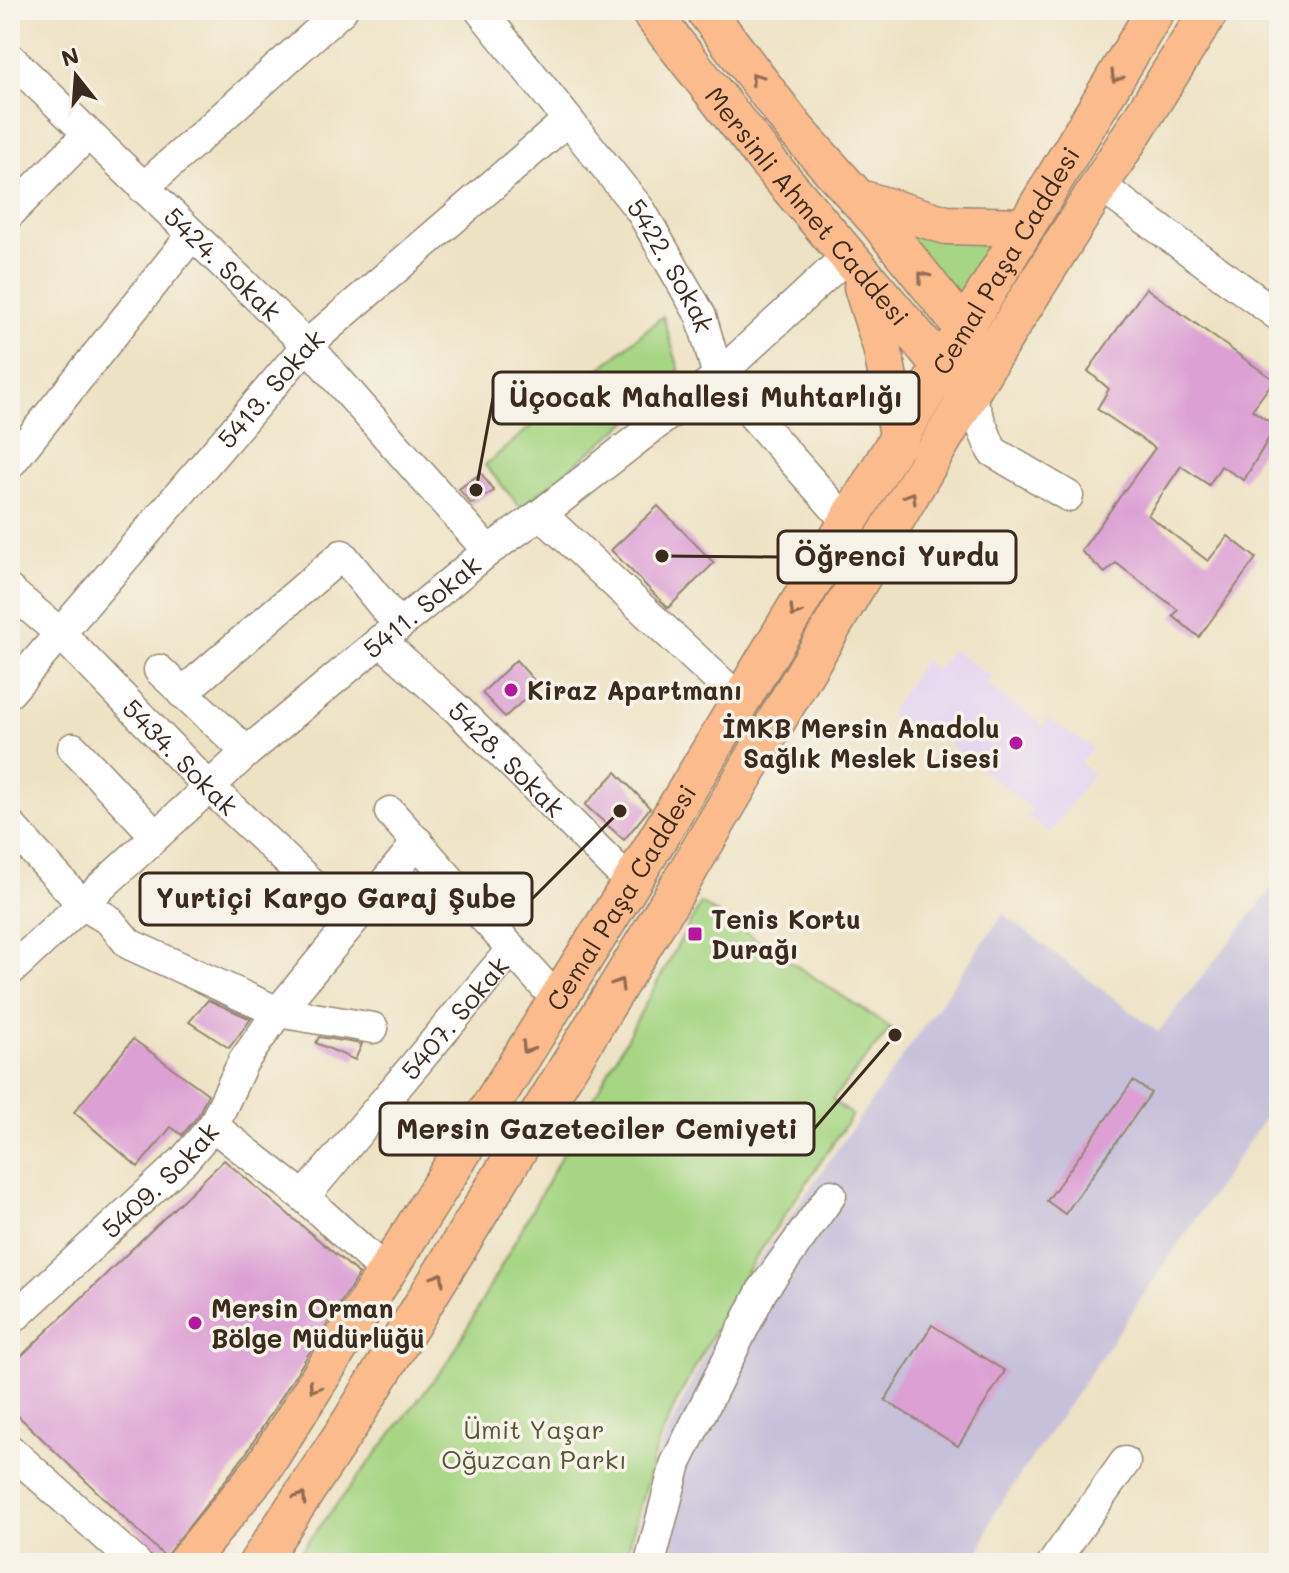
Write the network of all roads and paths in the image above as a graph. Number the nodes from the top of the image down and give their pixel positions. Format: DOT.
graph roads {
  1 [pos="342,10"];
  2 [pos="480,10"];
  3 [pos="649,10"];
  4 [pos="705,10"];
  5 [pos="1156,10"];
  6 [pos="1210,10"];
  7 [pos="10,58"];
  8 [pos="568,120"];
  9 [pos="87,135"];
  10 [pos="1099,185"];
  11 [pos="143,188"];
  12 [pos="857,198"];
  13 [pos="10,213"];
  14 [pos="1025,227"];
  15 [pos="192,235"];
  16 [pos="852,262"];
  17 [pos="1279,316"];
  18 [pos="963,330"];
  19 [pos="307,345"];
  20 [pos="990,359"];
  21 [pos="942,369"];
  22 [pos="718,376"];
  23 [pos="970,397"];
  24 [pos="900,440"];
  25 [pos="10,464"];
  26 [pos="1068,496"];
  27 [pos="541,514"];
  28 [pos="849,524"];
  29 [pos="488,551"];
  30 [pos="10,591"];
  31 [pos="388,632"];
  32 [pos="61,634"];
  33 [pos="159,670"];
  34 [pos="10,692"];
  35 [pos="182,693"];
  36 [pos="741,701"];
  37 [pos="73,748"];
  38 [pos="247,752"];
  39 [pos="208,786"];
  40 [pos="390,812"];
  41 [pos="10,825"];
  42 [pos="155,835"];
  43 [pos="418,842"];
  44 [pos="631,883"];
  45 [pos="82,904"];
  46 [pos="351,921"];
  47 [pos="512,949"];
  48 [pos="10,971"];
  49 [pos="557,1000"];
  50 [pos="278,1012"];
  51 [pos="373,1028"];
  52 [pos="213,1126"];
  53 [pos="831,1195"];
  54 [pos="304,1197"];
  55 [pos="386,1272"];
  56 [pos="10,1321"];
  57 [pos="11,1454"];
  58 [pos="1125,1462"];
  59 [pos="136,1563"];
  60 [pos="186,1563"];
  61 [pos="258,1563"];
  62 [pos="650,1563"];
  63 [pos="1053,1563"];
  1 -- 11 [label="street"];
  2 -- 8 [label="street, 5422. Sokak"];
  3 -- 16 [label="main road, Mersinli Ahmet Caddesi"];
  12 -- 4 [label="main road, Mersinli Ahmet Caddesi, one-way"];
  5 -- 14 [label="main road, Cemal Paşa Caddesi, one-way"];
  6 -- 10 [label="main road, Cemal Paşa Caddesi"];
  7 -- 9 [label="street, 5424. Sokak"];
  8 -- 19 [label="street, 5413. Sokak"];
  8 -- 22 [label="street, 5422. Sokak"];
  9 -- 11 [label="street, 5424. Sokak"];
  9 -- 13 [label="street"];
  10 -- 17 [label="street"];
  10 -- 20 [label="main road, Cemal Paşa Caddesi"];
  11 -- 15 [label="street, 5424. Sokak"];
  12 -- 14 [label="main road"];
  18 -- 12 [label="main road, Mersinli Ahmet Caddesi, one-way"];
  14 -- 18 [label="main road, Cemal Paşa Caddesi"];
  15 -- 19 [label="street, 5424. Sokak"];
  15 -- 25 [label="street"];
  16 -- 21 [label="main road, Mersinli Ahmet Caddesi"];
  16 -- 22 [label="street, 5411. Sokak"];
  16 -- 24 [label="main road"];
  18 -- 20 [label="main road, Mersinli Ahmet Caddesi"];
  18 -- 21 [label="main road, Cemal Paşa Caddesi"];
  19 -- 29 [label="street, 5424. Sokak"];
  19 -- 32 [label="street, 5413. Sokak"];
  20 -- 23 [label="main road, Cemal Paşa Caddesi"];
  21 -- 23 [label="main road, Mersinli Ahmet Caddesi"];
  21 -- 24 [label="main road, Cemal Paşa Caddesi"];
  22 -- 27 [label="street, 5411. Sokak"];
  22 -- 28 [label="street, 5422. Sokak"];
  23 -- 26 [label="street"];
  61 -- 23 [label="main road, Cemal Paşa Caddesi, one-way"];
  24 -- 28 [label="main road, Cemal Paşa Caddesi"];
  27 -- 29 [label="street, 5411. Sokak"];
  27 -- 36 [label="street"];
  28 -- 36 [label="main road, Cemal Paşa Caddesi, one-way"];
  29 -- 31 [label="street, 5411. Sokak"];
  30 -- 32 [label="street, 5434. Sokak"];
  31 -- 35 [label="street, 5428. Sokak"];
  31 -- 38 [label="street, 5411. Sokak"];
  31 -- 44 [label="street, 5428. Sokak"];
  32 -- 34 [label="street, 5413. Sokak"];
  32 -- 39 [label="street, 5434. Sokak"];
  33 -- 35 [label="street"];
  35 -- 38 [label="street"];
  36 -- 44 [label="main road, Cemal Paşa Caddesi"];
  37 -- 42 [label="street"];
  38 -- 39 [label="street, 5411. Sokak"];
  39 -- 42 [label="street, 5411. Sokak"];
  39 -- 46 [label="street, 5434. Sokak"];
  40 -- 43 [label="street"];
  41 -- 45 [label="street"];
  42 -- 45 [label="street, 5411. Sokak"];
  43 -- 46 [label="street, 5409. Sokak"];
  43 -- 47 [label="street"];
  44 -- 49 [label="main road, Cemal Paşa Caddesi"];
  45 -- 48 [label="street, 5411. Sokak"];
  45 -- 50 [label="street"];
  46 -- 50 [label="street, 5409. Sokak"];
  47 -- 49 [label="street"];
  47 -- 54 [label="street, 5407. Sokak"];
  49 -- 55 [label="main road, Cemal Paşa Caddesi, one-way"];
  50 -- 51 [label="street"];
  50 -- 52 [label="street, 5409. Sokak"];
  52 -- 54 [label="street"];
  52 -- 56 [label="street, 5409. Sokak"];
  53 -- 62 [label="street"];
  54 -- 55 [label="street"];
  55 -- 60 [label="main road, Cemal Paşa Caddesi, one-way"];
  57 -- 59 [label="street"];
  58 -- 63 [label="street"];
}
